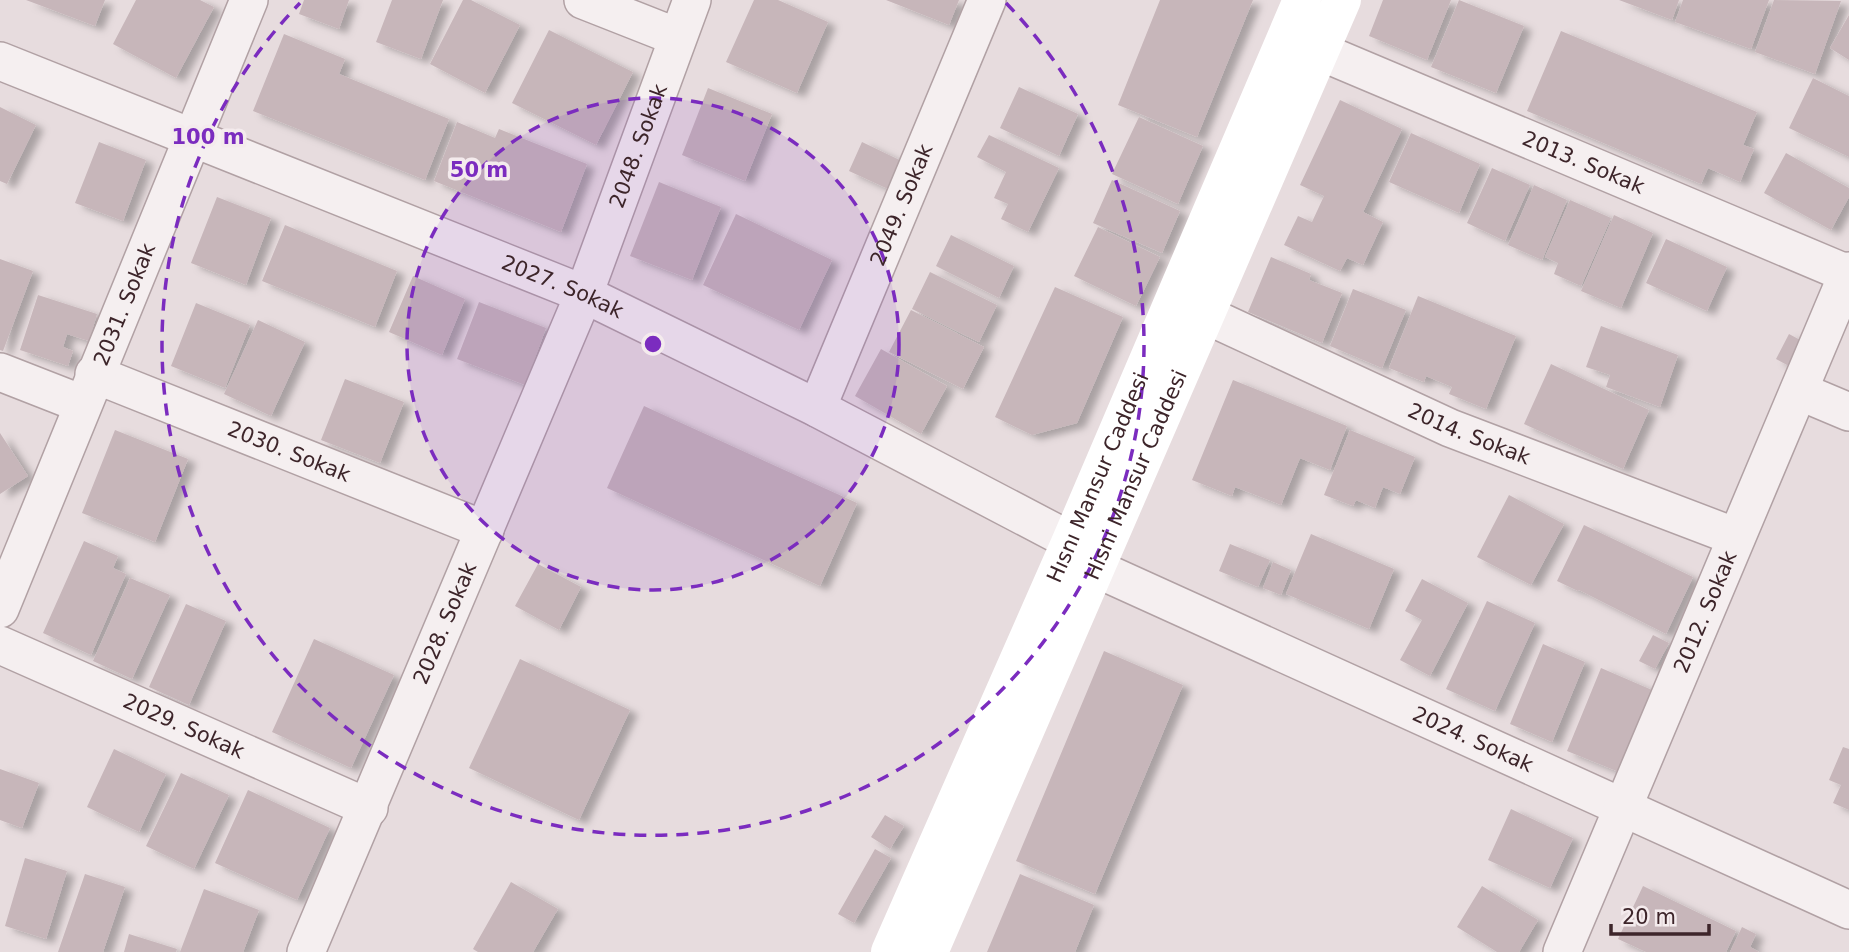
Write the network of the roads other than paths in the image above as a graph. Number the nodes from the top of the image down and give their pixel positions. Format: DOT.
graph roads {
  1 [pos="249,0"];
  2 [pos="583,0"];
  3 [pos="692,0"];
  4 [pos="987,0"];
  5 [pos="1302,0"];
  6 [pos="1342,0"];
  7 [pos="677,37"];
  8 [pos="1319,51"];
  9 [pos="0,61"];
  10 [pos="193,138"];
  11 [pos="1848,273"];
  12 [pos="584,295"];
  13 [pos="1206,315"];
  14 [pos="0,372"];
  15 [pos="88,389"];
  16 [pos="1799,391"];
  17 [pos="817,408"];
  18 [pos="1849,412"];
  19 [pos="485,530"];
  20 [pos="1736,537"];
  21 [pos="1083,555"];
  22 [pos="0,609"];
  23 [pos="0,645"];
  24 [pos="1623,806"];
  25 [pos="369,807"];
  26 [pos="1849,910"];
  27 [pos="306,952"];
  28 [pos="890,952"];
  29 [pos="929,952"];
  30 [pos="1562,952"];
  1 -- 10 [label="street, 2031. Sokak"];
  2 -- 7 [label="street"];
  3 -- 7 [label="street, 2048. Sokak"];
  4 -- 17 [label="street, 2049. Sokak"];
  5 -- 21 [label="main road, Hısnı Mansur Caddesi"];
  6 -- 8 [label="main road, Hisni Mansur Caddesi"];
  7 -- 12 [label="street, 2048. Sokak"];
  8 -- 11 [label="street, 2013. Sokak"];
  8 -- 13 [label="main road, Hisni Mansur Caddesi"];
  9 -- 10 [label="street, 2027. Sokak"];
  10 -- 12 [label="street, 2027. Sokak"];
  10 -- 15 [label="street, 2031. Sokak"];
  11 -- 16 [label="street, 2012. Sokak"];
  12 -- 17 [label="street, 2027. Sokak"];
  12 -- 19 [label="street, 2028. Sokak"];
  13 -- 20 [label="street, 2014. Sokak"];
  13 -- 21 [label="main road, Hisni Mansur Caddesi"];
  14 -- 15 [label="street, 2030. Sokak"];
  15 -- 19 [label="street, 2030. Sokak"];
  15 -- 22 [label="street, 2031. Sokak"];
  16 -- 18 [label="street"];
  16 -- 20 [label="street, 2012. Sokak"];
  17 -- 21 [label="street, 2027. Sokak"];
  19 -- 25 [label="street, 2028. Sokak"];
  20 -- 24 [label="street, 2012. Sokak"];
  21 -- 24 [label="street, 2024. Sokak"];
  21 -- 28 [label="main road, Hısnı Mansur Caddesi"];
  21 -- 29 [label="main road, Hisni Mansur Caddesi"];
  23 -- 25 [label="street, 2029. Sokak"];
  24 -- 26 [label="street, 2024. Sokak"];
  24 -- 30 [label="street, 2012. Sokak"];
  25 -- 27 [label="street, 2028. Sokak"];
}
